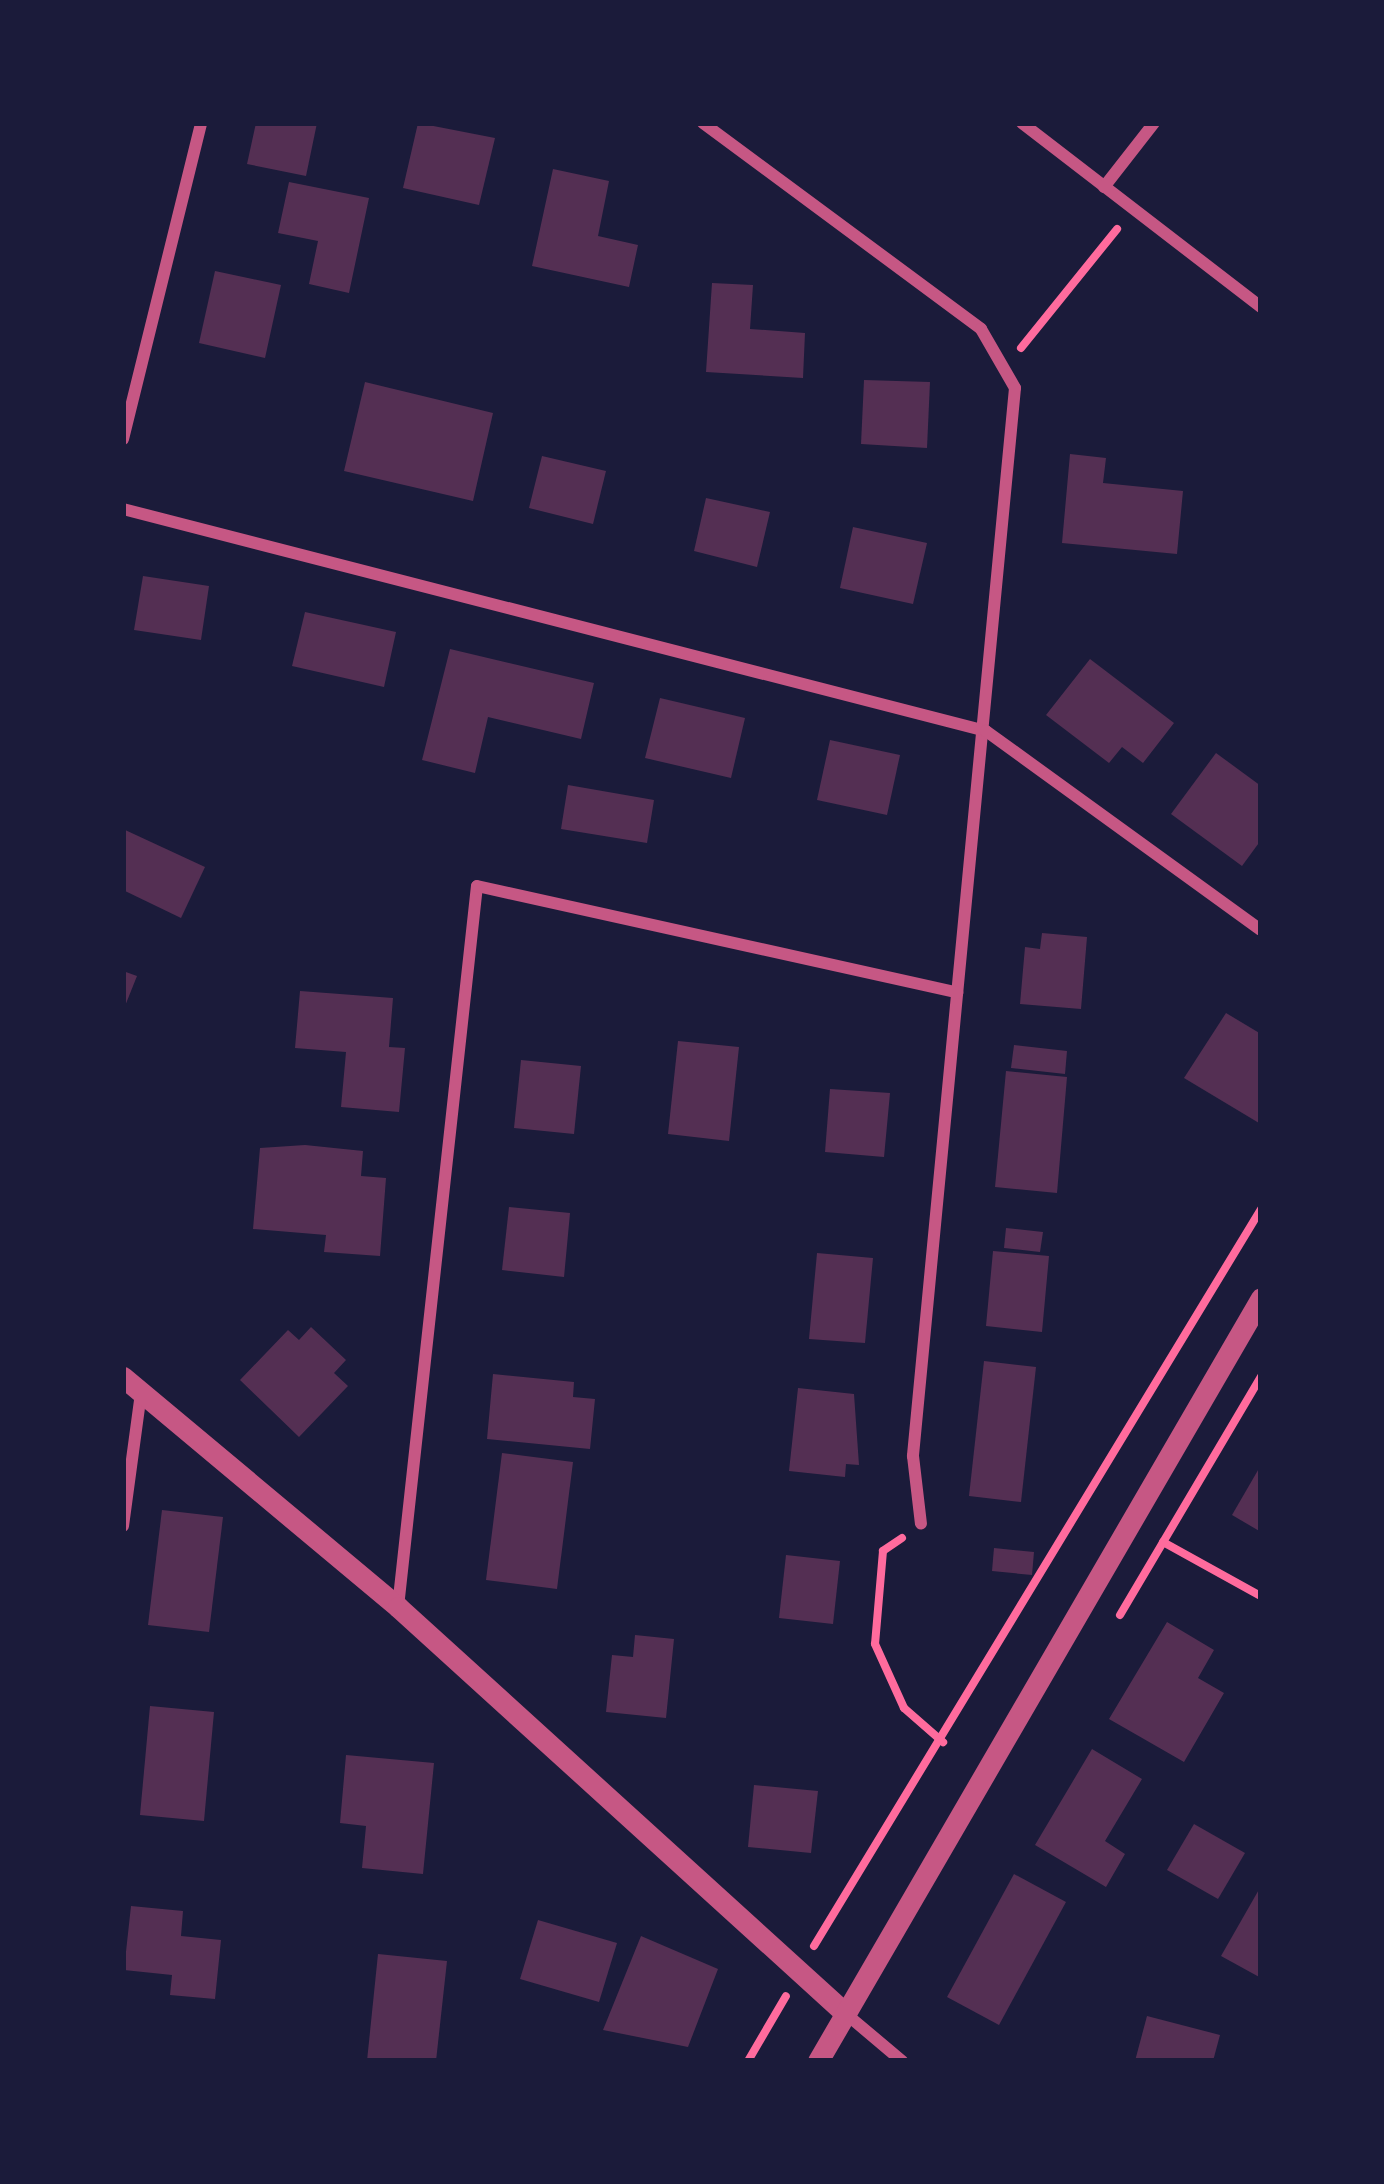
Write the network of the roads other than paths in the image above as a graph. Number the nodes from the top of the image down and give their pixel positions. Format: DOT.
graph roads {
  1 [pos="202,123"];
  2 [pos="704,123"];
  3 [pos="1022,123"];
  4 [pos="1154,123"];
  5 [pos="1104,187"];
  6 [pos="1261,307"];
  7 [pos="123,439"];
  8 [pos="123,509"];
  9 [pos="986,731"];
  10 [pos="1261,930"];
  11 [pos="957,992"];
  12 [pos="1261,1298"];
  13 [pos="123,1377"];
  14 [pos="141,1393"];
  15 [pos="920,1524"];
  16 [pos="123,1526"];
  17 [pos="398,1606"];
  18 [pos="844,2013"];
  19 [pos="818,2061"];
  20 [pos="902,2061"];
  1 -- 7 [label="street"];
  2 -- 9 [label="street"];
  3 -- 5 [label="street"];
  4 -- 5 [label="street"];
  5 -- 6 [label="street"];
  8 -- 9 [label="street"];
  9 -- 10 [label="street"];
  9 -- 11 [label="street"];
  11 -- 15 [label="street"];
  11 -- 17 [label="street"];
  12 -- 18 [label="street"];
  13 -- 14 [label="street"];
  14 -- 16 [label="street"];
  14 -- 17 [label="street"];
  17 -- 18 [label="street"];
  18 -- 19 [label="street"];
  18 -- 20 [label="street"];
}
